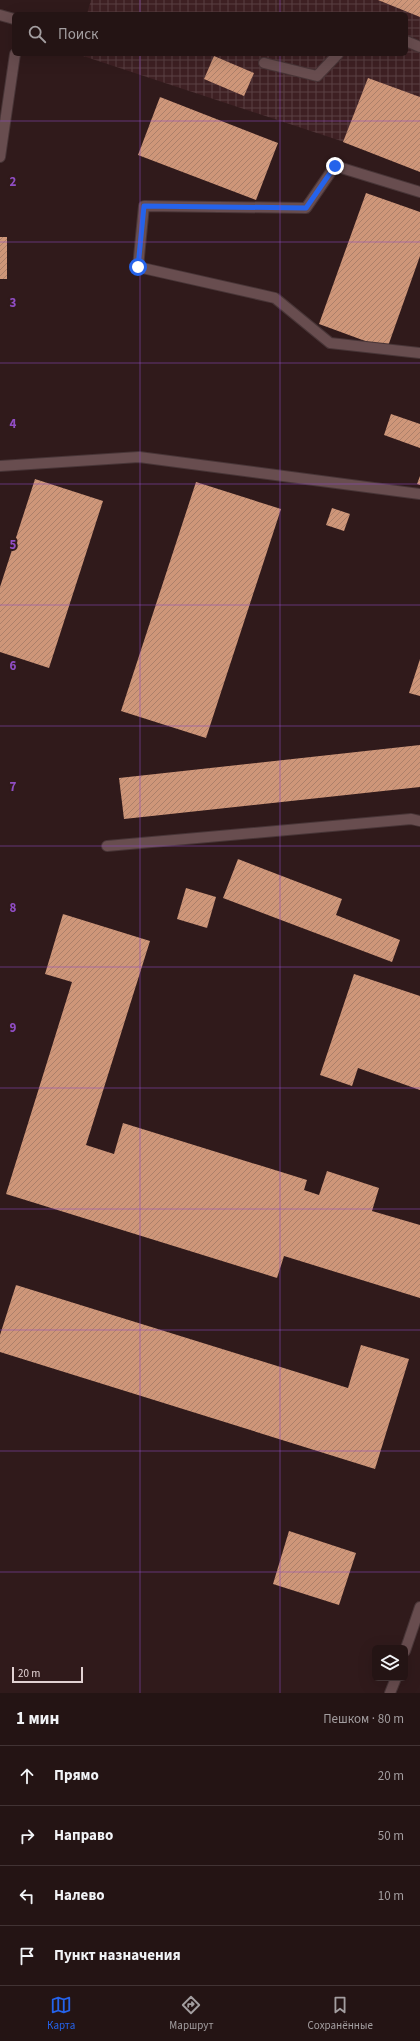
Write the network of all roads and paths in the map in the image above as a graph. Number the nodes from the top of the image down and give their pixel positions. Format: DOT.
graph roads {
  1 [pos="0,15"];
  2 [pos="12,18"];
  3 [pos="408,42"];
  4 [pos="420,47"];
  5 [pos="15,56"];
  6 [pos="336,56"];
  7 [pos="264,63"];
  8 [pos="0,157"];
  9 [pos="420,192"];
  10 [pos="420,353"];
  11 [pos="0,466"];
  12 [pos="420,494"];
  13 [pos="420,821"];
  14 [pos="108,846"];
  15 [pos="420,1607"];
  16 [pos="407,1645"];
  17 [pos="395,1681"];
  18 [pos="390,1693"];
  1 -- 2 [label="street"];
  3 -- 4 [label="street"];
  5 -- 8 [label="street"];
  6 -- 7 [label="street"];
  9 -- 10 [label="street"];
  11 -- 12 [label="street"];
  13 -- 14 [label="street"];
  15 -- 16 [label="street"];
  17 -- 18 [label="street"];
}
